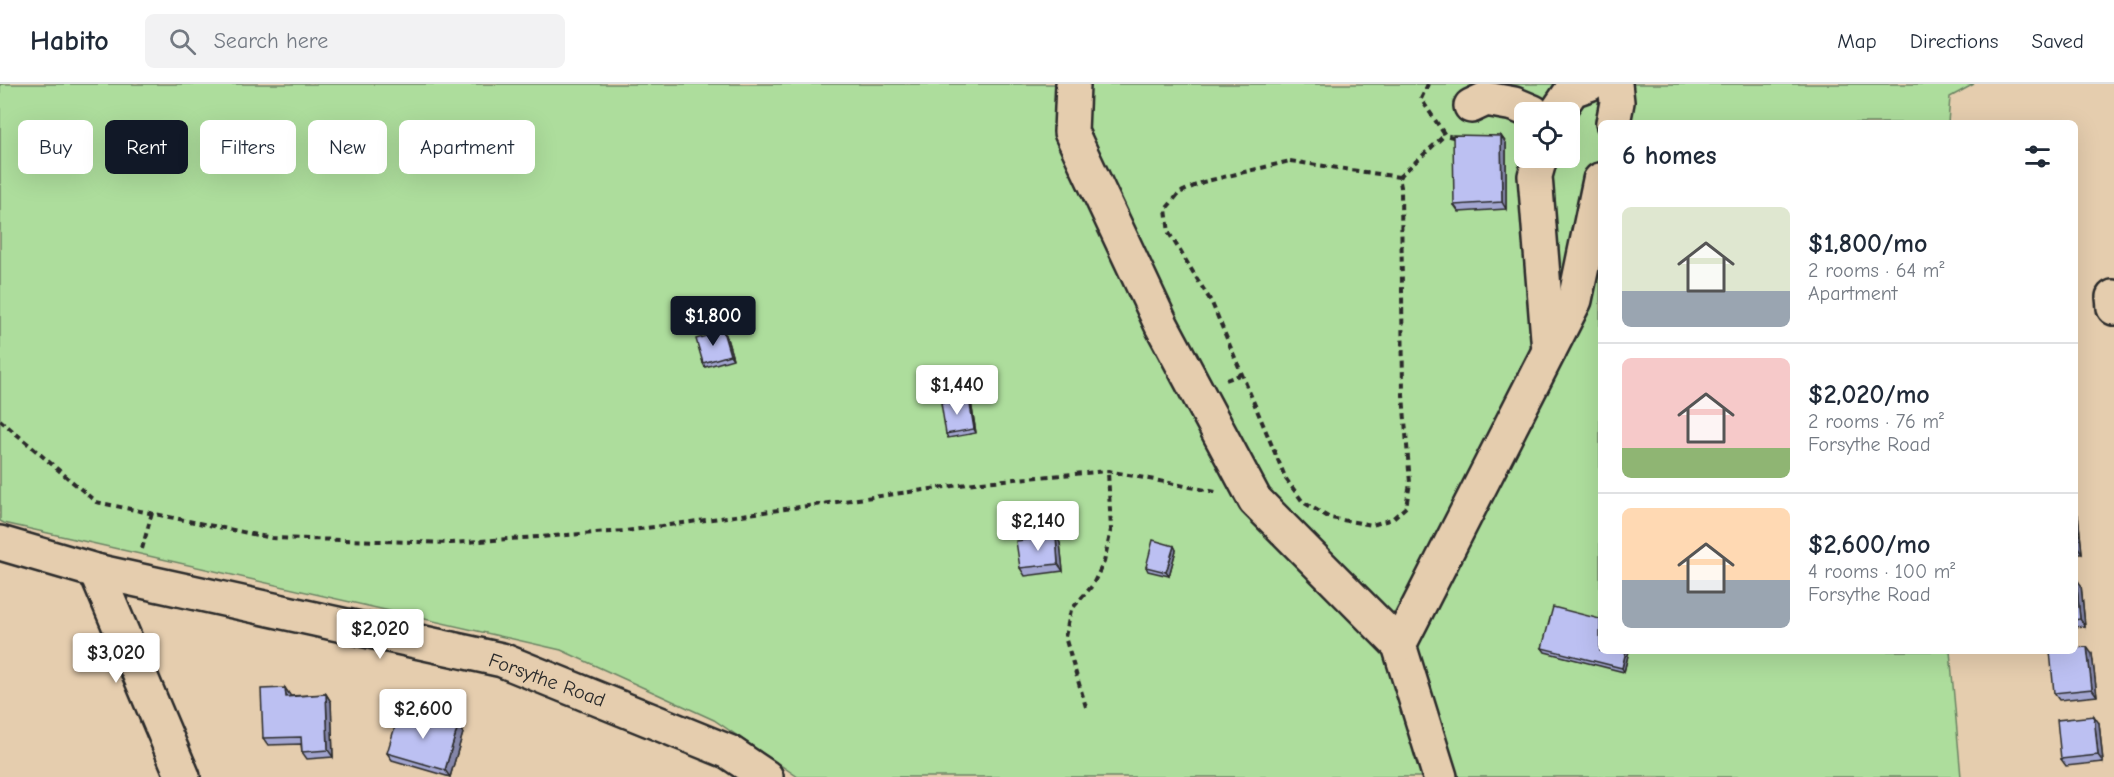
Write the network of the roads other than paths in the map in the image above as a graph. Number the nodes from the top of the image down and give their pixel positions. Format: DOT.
graph roads {
  1 [pos="1073,84"];
  2 [pos="1589,84"];
  3 [pos="1615,84"];
  4 [pos="1564,102"];
  5 [pos="1514,104"];
  6 [pos="1471,106"];
  7 [pos="1614,120"];
  8 [pos="1537,168"];
  9 [pos="1598,190"];
  10 [pos="1549,351"];
  11 [pos="0,543"];
  12 [pos="96,571"];
  13 [pos="1400,645"];
  14 [pos="183,777"];
  15 [pos="766,777"];
  16 [pos="1440,777"];
  1 -- 13 [label="street"];
  2 -- 4 [label="street"];
  3 -- 7 [label="street"];
  5 -- 6 [label="street"];
  8 -- 10 [label="street"];
  9 -- 10 [label="street"];
  10 -- 13 [label="street"];
  11 -- 12 [label="street, Forsythe Road"];
  12 -- 14 [label="street"];
  12 -- 15 [label="street, Forsythe Road"];
  13 -- 16 [label="street"];
}
